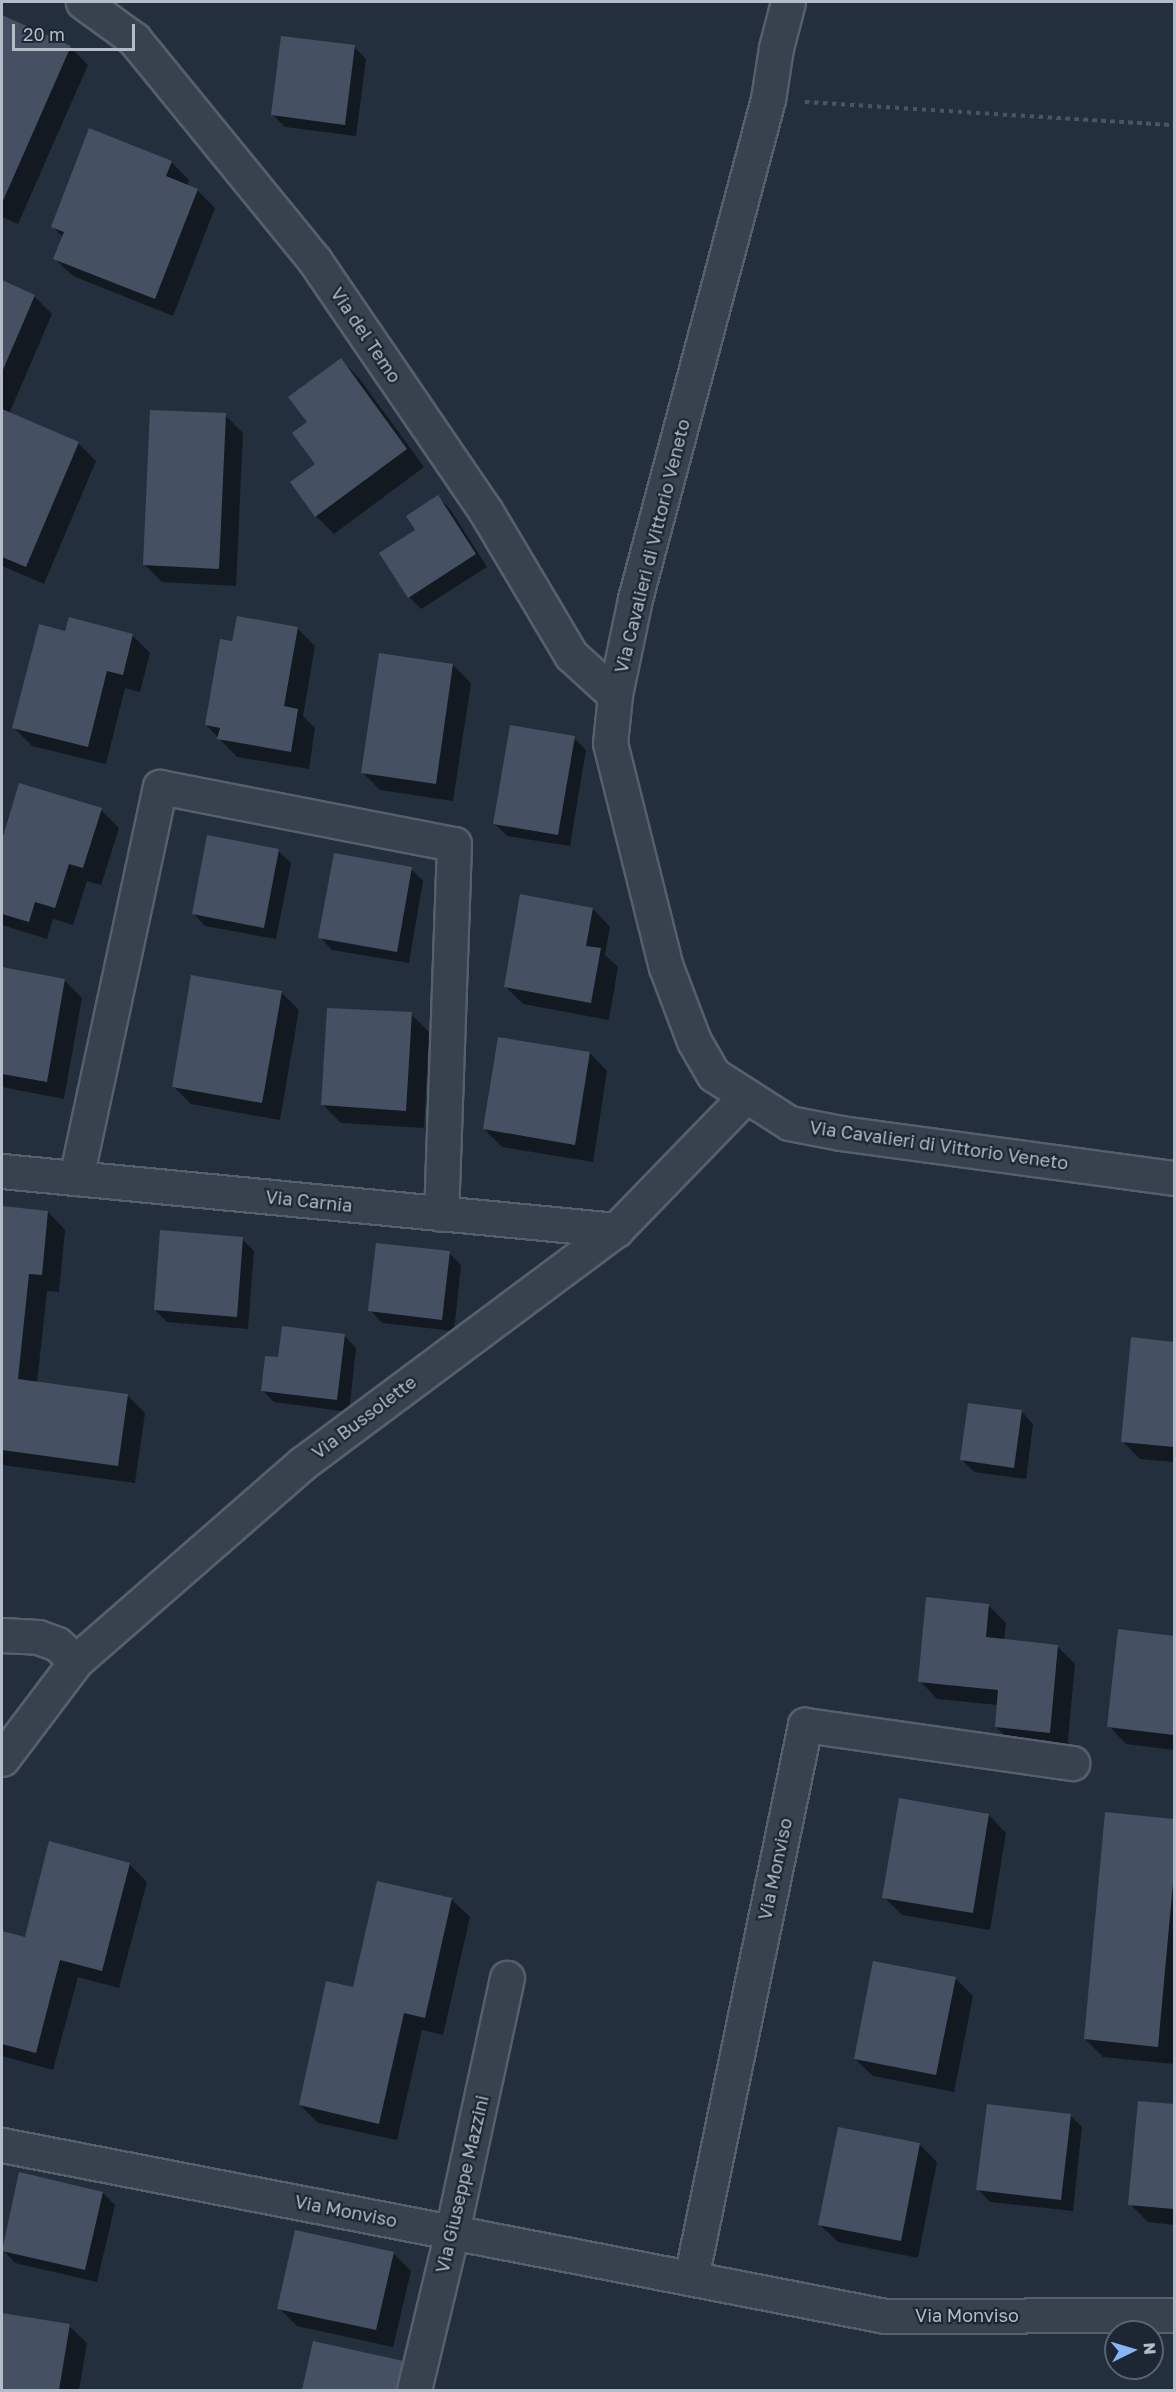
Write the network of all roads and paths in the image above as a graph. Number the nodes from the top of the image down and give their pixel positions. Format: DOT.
graph roads {
  1 [pos="83,2"];
  2 [pos="788,2"];
  3 [pos="768,99"];
  4 [pos="1174,125"];
  5 [pos="615,695"];
  6 [pos="746,1096"];
  7 [pos="2,1171"];
  8 [pos="76,1178"];
  9 [pos="1174,1178"];
  10 [pos="441,1214"];
  11 [pos="616,1230"];
  12 [pos="2,1635"];
  13 [pos="76,1661"];
  14 [pos="2,1759"];
  15 [pos="1072,1763"];
  16 [pos="507,1977"];
  17 [pos="2,2145"];
  18 [pos="452,2232"];
  19 [pos="691,2278"];
  20 [pos="1174,2315"];
  21 [pos="414,2391"];
  1 -- 5 [label="street, Via del Temo"];
  2 -- 3 [label="street, Via Cavalieri di Vittorio Veneto"];
  3 -- 4 [label="path"];
  3 -- 5 [label="street, Via Cavalieri di Vittorio Veneto"];
  5 -- 6 [label="street, Via Cavalieri di Vittorio Veneto"];
  6 -- 9 [label="street, Via Cavalieri di Vittorio Veneto"];
  6 -- 11 [label="street, Via Bussolette"];
  7 -- 8 [label="street, Via Carnia"];
  8 -- 10 [label="street, Via Carnia"];
  8 -- 10 [label="street"];
  10 -- 11 [label="street, Via Carnia"];
  11 -- 13 [label="street, Via Bussolette"];
  12 -- 13 [label="street"];
  13 -- 14 [label="street, Via Bussolette"];
  15 -- 19 [label="street, Via Monviso"];
  16 -- 18 [label="street, Via Giuseppe Mazzini"];
  17 -- 18 [label="street, Via Monviso"];
  18 -- 19 [label="street, Via Monviso"];
  18 -- 21 [label="street, Via Giuseppe Mazzini"];
  19 -- 20 [label="street, Via Monviso"];
}
